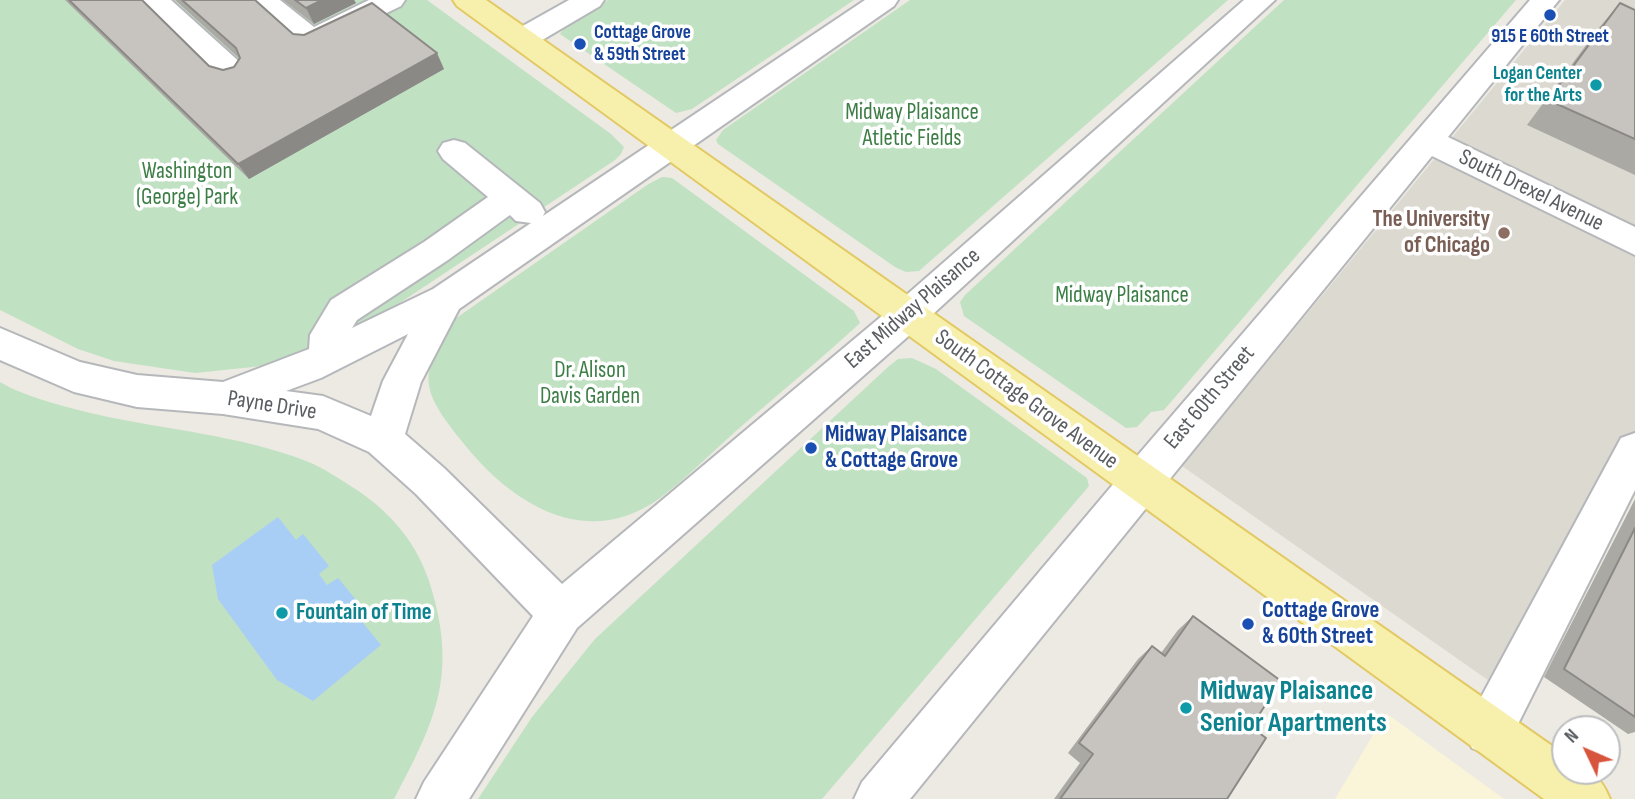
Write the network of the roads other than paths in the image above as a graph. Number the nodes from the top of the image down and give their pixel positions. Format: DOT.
graph roads {
  1 [pos="155,0"];
  2 [pos="263,0"];
  3 [pos="391,0"];
  4 [pos="467,0"];
  5 [pos="590,0"];
  6 [pos="884,0"];
  7 [pos="1261,0"];
  8 [pos="1545,0"];
  9 [pos="523,39"];
  10 [pos="233,73"];
  11 [pos="1427,140"];
  12 [pos="673,145"];
  13 [pos="454,151"];
  14 [pos="510,198"];
  15 [pos="549,229"];
  16 [pos="1635,242"];
  17 [pos="446,299"];
  18 [pos="908,315"];
  19 [pos="0,343"];
  20 [pos="327,358"];
  21 [pos="223,398"];
  22 [pos="383,440"];
  23 [pos="1635,450"];
  24 [pos="1139,482"];
  25 [pos="561,613"];
  26 [pos="1489,731"];
  27 [pos="441,799"];
  28 [pos="880,799"];
  29 [pos="1585,799"];
  1 -- 10 [label="street"];
  2 -- 3 [label="street"];
  4 -- 9 [label="main road, South Cottage Grove Avenue"];
  5 -- 9 [label="street"];
  6 -- 12 [label="street"];
  7 -- 18 [label="street, East Midway Plaisance"];
  8 -- 11 [label="street, East 60th Street"];
  9 -- 12 [label="main road, South Cottage Grove Avenue"];
  11 -- 16 [label="street, South Drexel Avenue"];
  11 -- 24 [label="street, East 60th Street"];
  12 -- 15 [label="street"];
  12 -- 18 [label="main road, South Cottage Grove Avenue"];
  13 -- 14 [label="street"];
  14 -- 15 [label="street"];
  14 -- 20 [label="street"];
  15 -- 17 [label="street"];
  17 -- 20 [label="street"];
  17 -- 22 [label="street"];
  18 -- 24 [label="main road, South Cottage Grove Avenue"];
  18 -- 25 [label="street, East Midway Plaisance"];
  19 -- 21 [label="street, Payne Drive"];
  20 -- 21 [label="street"];
  21 -- 22 [label="street, Payne Drive"];
  22 -- 25 [label="street, Payne Drive"];
  23 -- 26 [label="street"];
  24 -- 26 [label="main road, South Cottage Grove Avenue"];
  24 -- 28 [label="street, East 60th Street"];
  25 -- 27 [label="street, East Midway Plaisance"];
  26 -- 29 [label="main road, South Cottage Grove Avenue"];
}
